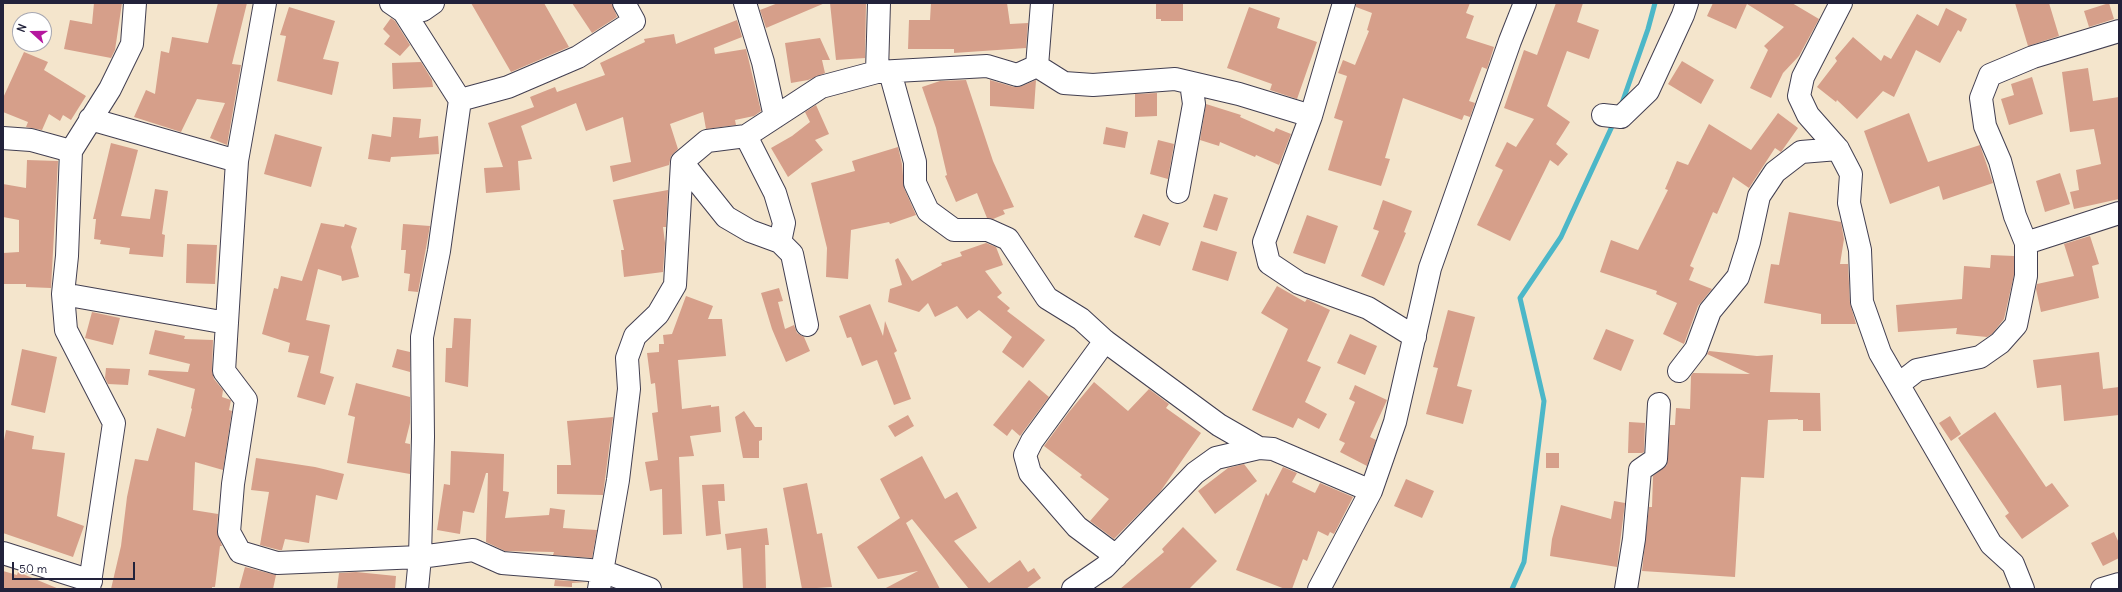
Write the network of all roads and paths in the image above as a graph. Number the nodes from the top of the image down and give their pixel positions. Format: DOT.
graph roads {
  1 [pos="135,3"];
  2 [pos="265,3"];
  3 [pos="433,3"];
  4 [pos="624,3"];
  5 [pos="745,3"];
  6 [pos="879,3"];
  7 [pos="1042,3"];
  8 [pos="1344,3"];
  9 [pos="1525,3"];
  10 [pos="1687,3"];
  11 [pos="1841,3"];
  12 [pos="398,8"];
  13 [pos="2119,31"];
  14 [pos="1037,66"];
  15 [pos="884,72"];
  16 [pos="1191,83"];
  17 [pos="460,100"];
  18 [pos="1603,115"];
  19 [pos="1311,116"];
  20 [pos="775,117"];
  21 [pos="90,119"];
  22 [pos="746,136"];
  23 [pos="3,138"];
  24 [pos="1838,149"];
  25 [pos="71,151"];
  26 [pos="237,161"];
  27 [pos="682,162"];
  28 [pos="1178,192"];
  29 [pos="2119,213"];
  30 [pos="780,242"];
  31 [pos="2026,243"];
  32 [pos="63,294"];
  33 [pos="227,323"];
  34 [pos="807,325"];
  35 [pos="1415,336"];
  36 [pos="1105,341"];
  37 [pos="1679,371"];
  38 [pos="1899,384"];
  39 [pos="1659,404"];
  40 [pos="1259,448"];
  41 [pos="1371,491"];
  42 [pos="3,553"];
  43 [pos="1116,556"];
  44 [pos="420,557"];
  45 [pos="601,580"];
  46 [pos="2119,584"];
  47 [pos="90,585"];
  48 [pos="417,589"];
  49 [pos="650,589"];
  50 [pos="1073,589"];
  51 [pos="1319,589"];
  52 [pos="1626,589"];
  53 [pos="2023,589"];
  54 [pos="2102,589"];
  1 -- 21 [label="street"];
  2 -- 26 [label="street"];
  3 -- 12 [label="street"];
  4 -- 17 [label="street"];
  5 -- 20 [label="street"];
  6 -- 15 [label="street"];
  7 -- 14 [label="street"];
  8 -- 19 [label="street"];
  9 -- 35 [label="street"];
  10 -- 18 [label="street"];
  11 -- 24 [label="street"];
  12 -- 17 [label="street"];
  13 -- 31 [label="street"];
  14 -- 15 [label="street"];
  14 -- 16 [label="street"];
  15 -- 20 [label="street"];
  15 -- 36 [label="street"];
  16 -- 19 [label="street"];
  16 -- 28 [label="street"];
  17 -- 44 [label="street"];
  19 -- 35 [label="street"];
  20 -- 22 [label="street"];
  21 -- 25 [label="street"];
  21 -- 26 [label="street"];
  22 -- 27 [label="street"];
  22 -- 30 [label="street"];
  23 -- 25 [label="street"];
  24 -- 37 [label="street"];
  24 -- 38 [label="street"];
  25 -- 32 [label="street"];
  26 -- 33 [label="street"];
  27 -- 30 [label="street"];
  27 -- 45 [label="street"];
  29 -- 31 [label="street"];
  30 -- 34 [label="street"];
  31 -- 38 [label="street"];
  32 -- 33 [label="street"];
  32 -- 47 [label="street"];
  33 -- 44 [label="street"];
  35 -- 41 [label="street"];
  36 -- 40 [label="street"];
  36 -- 43 [label="street"];
  38 -- 53 [label="street"];
  39 -- 52 [label="street"];
  40 -- 41 [label="street"];
  40 -- 43 [label="street"];
  41 -- 51 [label="street"];
  42 -- 47 [label="street"];
  43 -- 50 [label="street"];
  44 -- 45 [label="street"];
  44 -- 48 [label="street"];
  45 -- 49 [label="street"];
  46 -- 54 [label="street"];
}
